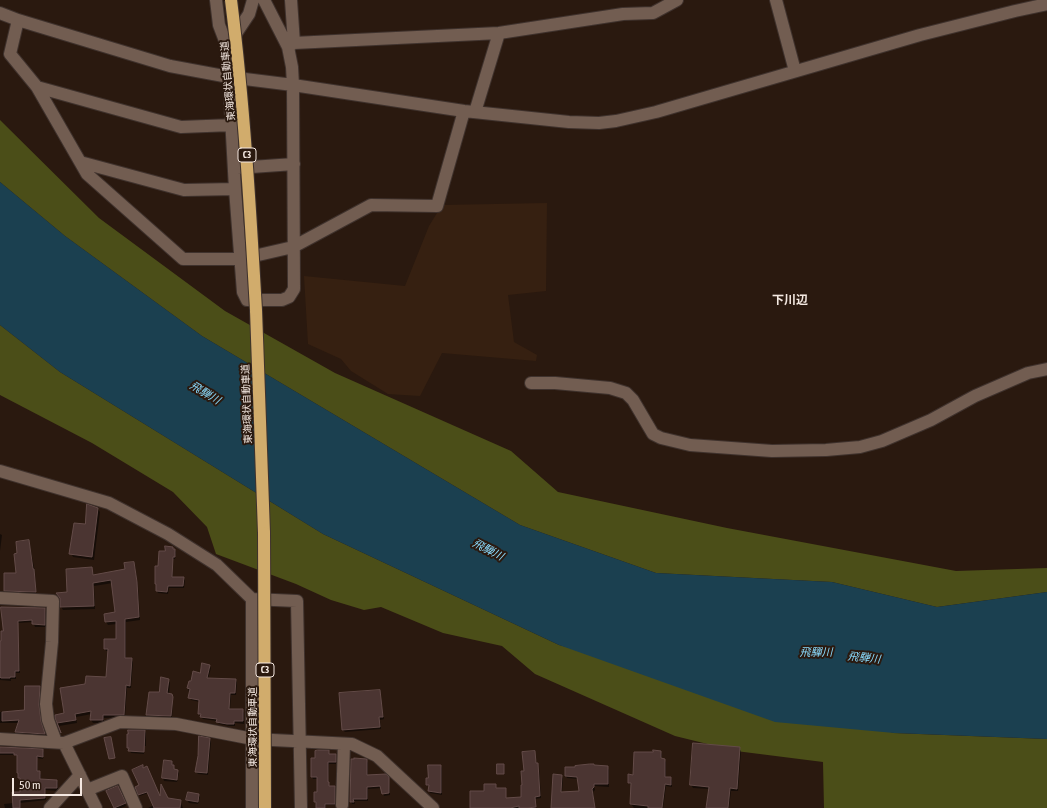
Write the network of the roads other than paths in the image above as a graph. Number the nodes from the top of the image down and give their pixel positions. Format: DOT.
graph roads {
  1 [pos="216,0"];
  2 [pos="232,0"];
  3 [pos="253,0"];
  4 [pos="264,0"];
  5 [pos="291,0"];
  6 [pos="677,0"];
  7 [pos="776,0"];
  8 [pos="1047,4"];
  9 [pos="0,13"];
  10 [pos="18,20"];
  11 [pos="499,33"];
  12 [pos="291,45"];
  13 [pos="227,46"];
  14 [pos="795,71"];
  15 [pos="229,77"];
  16 [pos="293,85"];
  17 [pos="37,87"];
  18 [pos="469,112"];
  19 [pos="232,125"];
  20 [pos="80,162"];
  21 [pos="294,164"];
  22 [pos="234,169"];
  23 [pos="235,189"];
  24 [pos="293,247"];
  25 [pos="241,259"];
  26 [pos="1047,370"];
  27 [pos="531,383"];
  28 [pos="0,471"];
  29 [pos="0,598"];
  30 [pos="252,600"];
  31 [pos="0,739"];
  32 [pos="253,739"];
  33 [pos="300,742"];
  34 [pos="60,743"];
  35 [pos="344,744"];
  36 [pos="80,774"];
  37 [pos="87,790"];
  38 [pos="342,805"];
  39 [pos="50,808"];
  40 [pos="96,808"];
  41 [pos="136,808"];
  42 [pos="252,808"];
  43 [pos="265,808"];
  44 [pos="301,808"];
  45 [pos="433,808"];
  1 -- 13 [label="street"];
  2 -- 43 [label="highway, 東海環状自動車道 / C3, bridge"];
  3 -- 13 [label="street"];
  4 -- 12 [label="street"];
  5 -- 12 [label="street"];
  6 -- 11 [label="street"];
  7 -- 14 [label="street"];
  8 -- 14 [label="street"];
  9 -- 10 [label="street"];
  10 -- 15 [label="street"];
  10 -- 17 [label="street"];
  11 -- 12 [label="street"];
  11 -- 18 [label="street"];
  12 -- 16 [label="street"];
  13 -- 15 [label="street"];
  14 -- 18 [label="street"];
  15 -- 16 [label="street"];
  15 -- 19 [label="street"];
  16 -- 18 [label="street"];
  16 -- 21 [label="street"];
  17 -- 19 [label="street"];
  17 -- 20 [label="street"];
  18 -- 24 [label="street"];
  19 -- 22 [label="street"];
  20 -- 23 [label="street"];
  20 -- 25 [label="street"];
  21 -- 22 [label="street"];
  21 -- 24 [label="street"];
  22 -- 23 [label="street"];
  23 -- 25 [label="street"];
  24 -- 25 [label="street"];
  24 -- 25 [label="street"];
  26 -- 27 [label="street"];
  28 -- 30 [label="street"];
  29 -- 34 [label="street"];
  30 -- 32 [label="street"];
  30 -- 33 [label="street"];
  31 -- 34 [label="street"];
  32 -- 33 [label="street"];
  32 -- 34 [label="street"];
  32 -- 42 [label="street"];
  33 -- 35 [label="street"];
  33 -- 44 [label="street"];
  34 -- 36 [label="street"];
  35 -- 38 [label="street"];
  35 -- 45 [label="street"];
  36 -- 37 [label="street"];
  36 -- 39 [label="street"];
  37 -- 40 [label="street"];
  37 -- 41 [label="street"];
}
